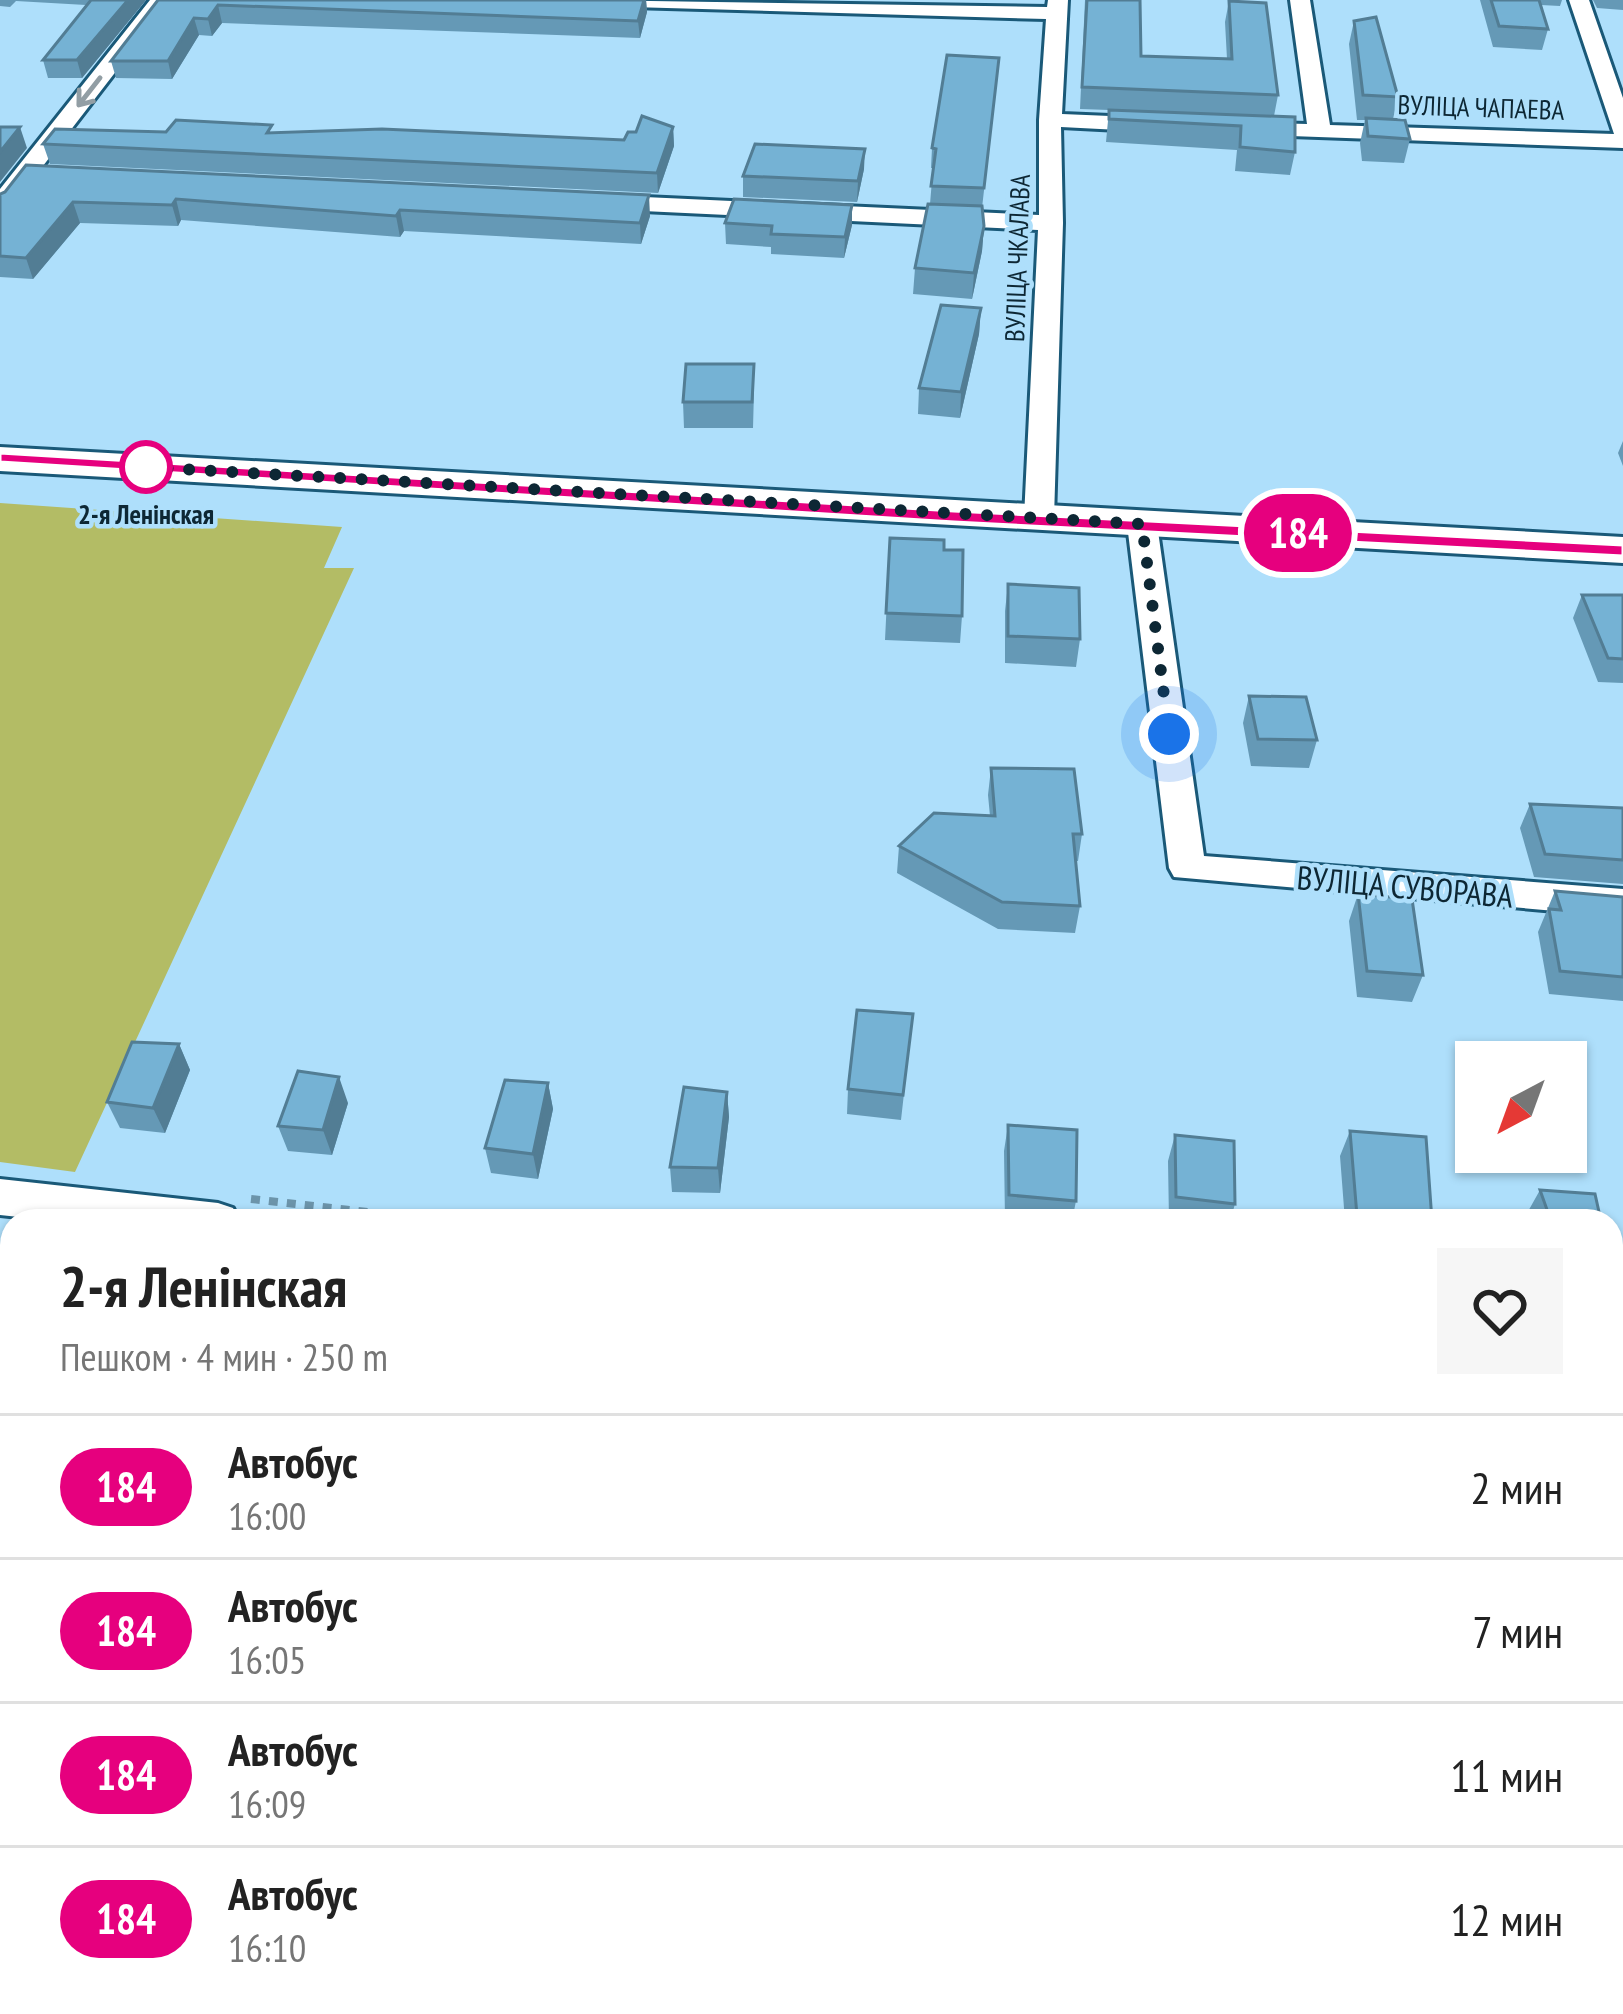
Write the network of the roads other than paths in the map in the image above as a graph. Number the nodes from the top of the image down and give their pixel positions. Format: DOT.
graph roads {
  1 [pos="161,0"];
  2 [pos="596,0"];
  3 [pos="1300,0"];
  4 [pos="1579,0"];
  5 [pos="1058,6"];
  6 [pos="1050,120"];
  7 [pos="1623,131"];
  8 [pos="1320,132"];
  9 [pos="1623,141"];
  10 [pos="575,200"];
  11 [pos="0,205"];
  12 [pos="1051,223"];
  13 [pos="0,458"];
  14 [pos="1039,518"];
  15 [pos="1142,524"];
  16 [pos="1623,550"];
  17 [pos="1623,904"];
  18 [pos="0,1197"];
  19 [pos="109,1209"];
  1 -- 11 [label="street, one-way"];
  2 -- 5 [label="street"];
  3 -- 8 [label="street"];
  4 -- 7 [label="street"];
  5 -- 6 [label="street, ВУЛІЦА ЧКАЛАВА"];
  6 -- 8 [label="street, ВУЛІЦА ЧАПАЕВА"];
  6 -- 12 [label="street, ВУЛІЦА ЧКАЛАВА"];
  8 -- 9 [label="street, ВУЛІЦА ЧАПАЕВА"];
  10 -- 12 [label="street"];
  12 -- 14 [label="street, ВУЛІЦА ЧКАЛАВА"];
  13 -- 14 [label="main road"];
  14 -- 15 [label="main road"];
  15 -- 16 [label="main road"];
  15 -- 17 [label="street, ВУЛІЦА СУВОРАВА"];
  18 -- 19 [label="street"];
}
